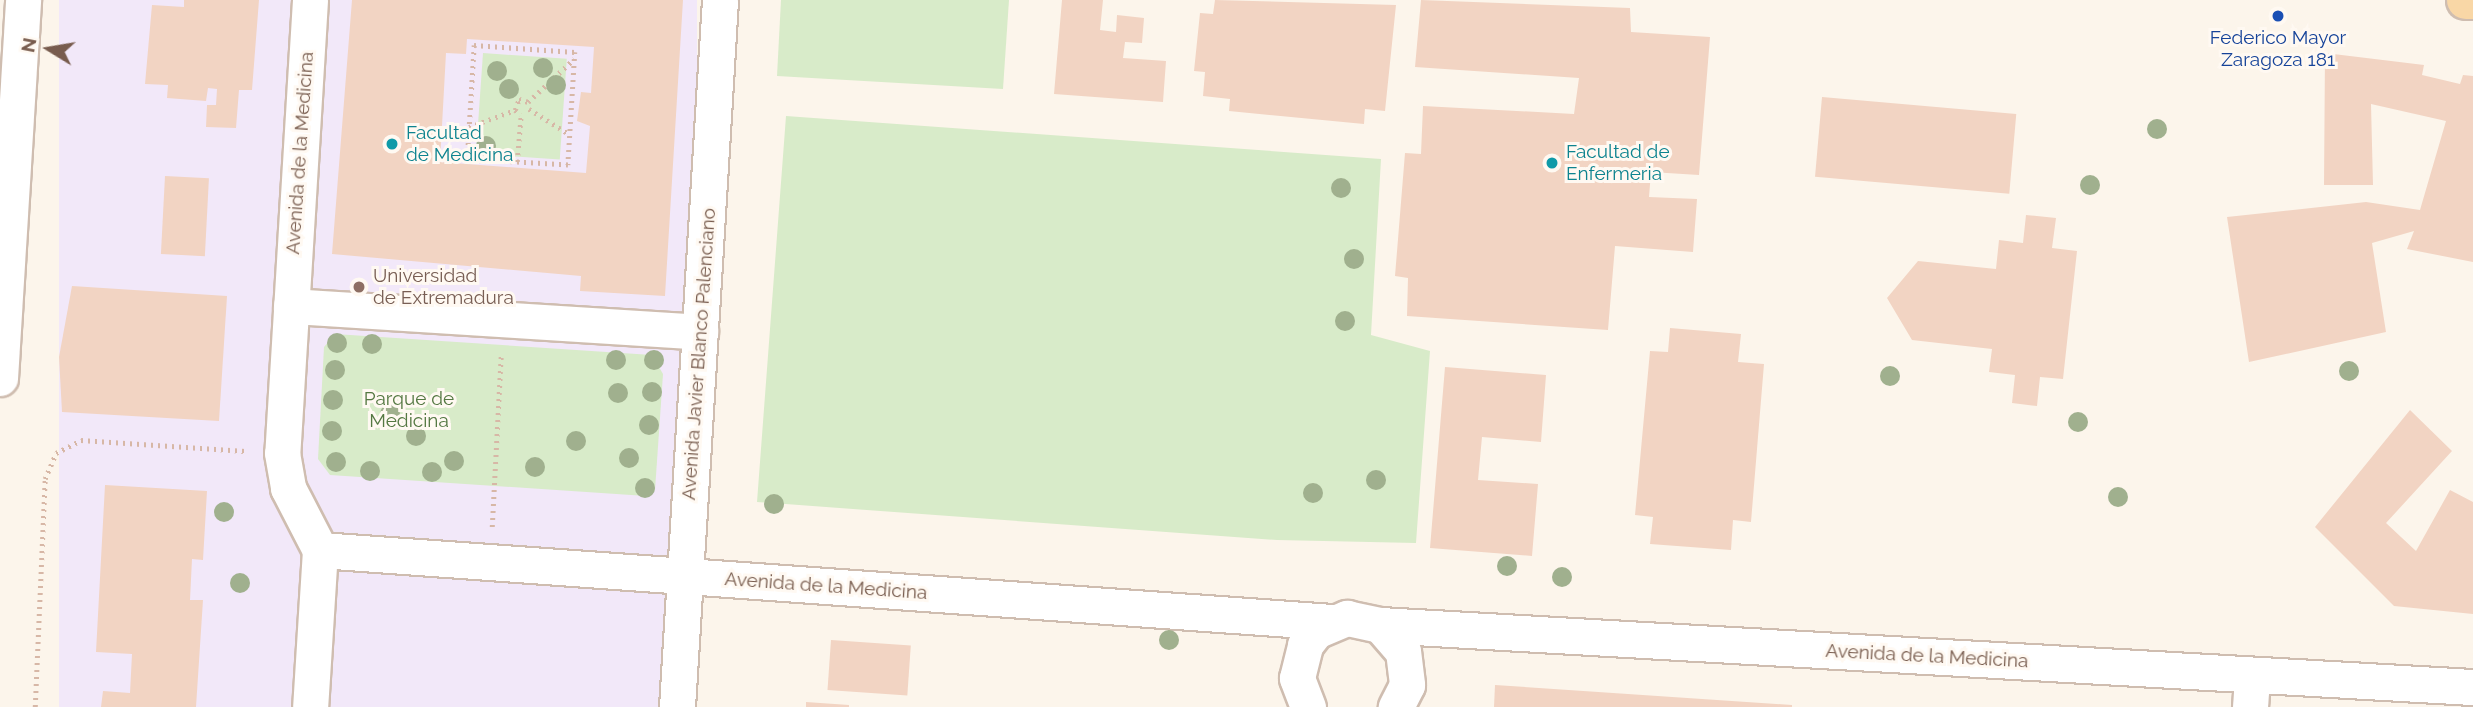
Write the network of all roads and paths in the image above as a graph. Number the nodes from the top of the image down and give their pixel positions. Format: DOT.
graph roads {
  1 [pos="23,0"];
  2 [pos="310,0"];
  3 [pos="720,0"];
  4 [pos="2466,0"];
  5 [pos="2473,1"];
  6 [pos="575,59"];
  7 [pos="528,102"];
  8 [pos="529,108"];
  9 [pos="515,110"];
  10 [pos="521,114"];
  11 [pos="469,127"];
  12 [pos="569,134"];
  13 [pos="517,162"];
  14 [pos="290,306"];
  15 [pos="502,319"];
  16 [pos="700,332"];
  17 [pos="0,378"];
  18 [pos="282,453"];
  19 [pos="320,550"];
  20 [pos="490,562"];
  21 [pos="685,577"];
  22 [pos="1331,622"];
  23 [pos="1380,625"];
  24 [pos="2473,687"];
  25 [pos="2251,691"];
  26 [pos="35,707"];
  27 [pos="310,707"];
  28 [pos="677,707"];
  29 [pos="1308,707"];
  30 [pos="1396,707"];
  1 -- 17 [label="street"];
  2 -- 14 [label="street, Avenida de la Medicina"];
  3 -- 16 [label="street, Avenida Javier Blanco Palenciano"];
  4 -- 5 [label="main road"];
  6 -- 7 [label="path"];
  6 -- 11 [label="path"];
  6 -- 12 [label="path"];
  7 -- 8 [label="path"];
  7 -- 9 [label="path"];
  8 -- 10 [label="path"];
  8 -- 12 [label="path"];
  9 -- 10 [label="path"];
  9 -- 11 [label="path"];
  10 -- 13 [label="path"];
  11 -- 13 [label="path"];
  12 -- 13 [label="path"];
  14 -- 15 [label="street"];
  14 -- 18 [label="street, Avenida de la Medicina"];
  15 -- 16 [label="street"];
  15 -- 20 [label="path"];
  16 -- 21 [label="street, Avenida Javier Blanco Palenciano"];
  18 -- 19 [label="street, Avenida de la Medicina"];
  18 -- 26 [label="path"];
  19 -- 20 [label="street, Avenida de la Medicina"];
  19 -- 27 [label="street"];
  20 -- 21 [label="street, Avenida de la Medicina"];
  21 -- 22 [label="street, Avenida de la Medicina"];
  21 -- 28 [label="street, Avenida Javier Blanco Palenciano"];
  22 -- 23 [label="street, Avenida de la Medicina"];
  22 -- 29 [label="street"];
  23 -- 25 [label="street, Avenida de la Medicina"];
  23 -- 30 [label="street"];
  24 -- 25 [label="street, Avenida de la Medicina"];
}
